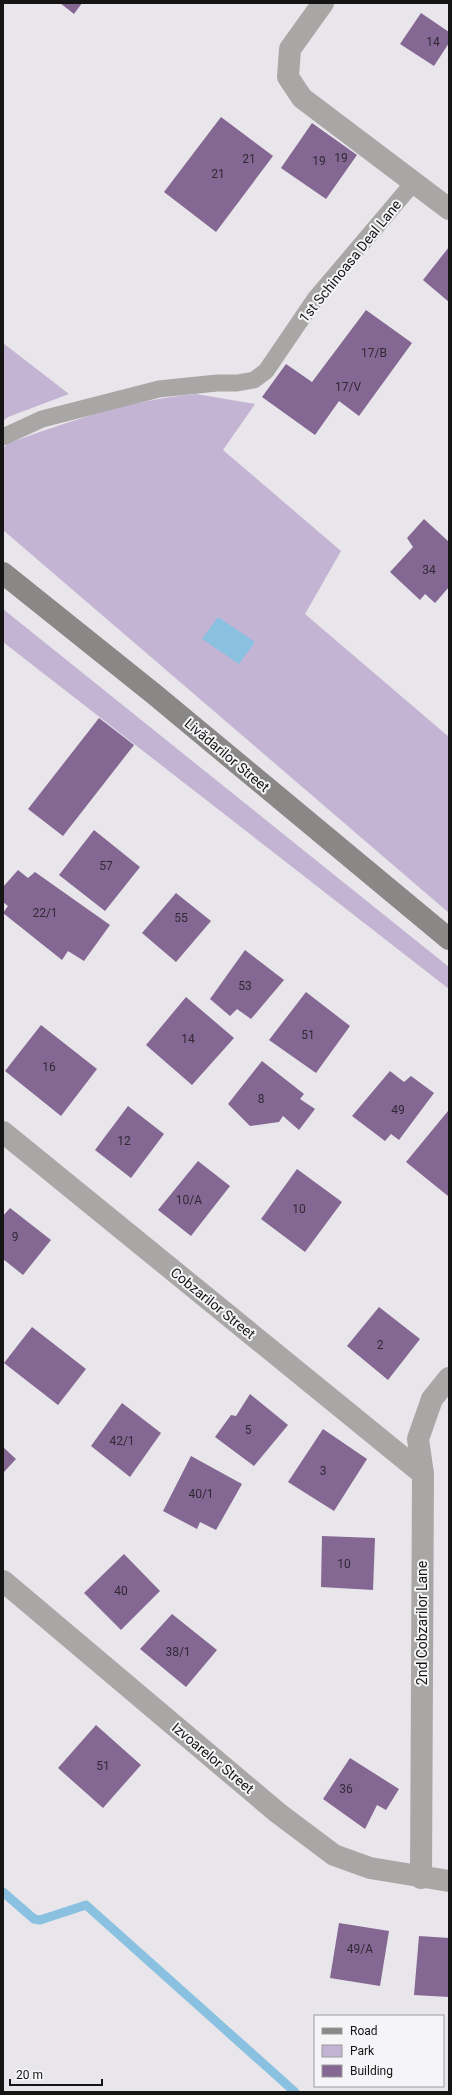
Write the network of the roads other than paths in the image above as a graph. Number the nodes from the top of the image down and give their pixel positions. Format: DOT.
graph roads {
  1 [pos="323,3"];
  2 [pos="414,182"];
  3 [pos="449,209"];
  4 [pos="3,437"];
  5 [pos="3,573"];
  6 [pos="449,939"];
  7 [pos="3,1132"];
  8 [pos="449,1378"];
  9 [pos="423,1474"];
  10 [pos="3,1581"];
  11 [pos="421,1878"];
  12 [pos="449,1881"];
  1 -- 2 [label="street"];
  2 -- 3 [label="street"];
  2 -- 4 [label="lane, 1st Schinoasa Deal Lane"];
  5 -- 6 [label="street, Livădarilor Street"];
  7 -- 9 [label="street, Cobzarilor Street"];
  8 -- 9 [label="street, 2nd Cobzarilor Lane"];
  9 -- 11 [label="street, 2nd Cobzarilor Lane"];
  10 -- 11 [label="street, Izvoarelor Street"];
  11 -- 12 [label="street, Izvoarelor Street"];
}
